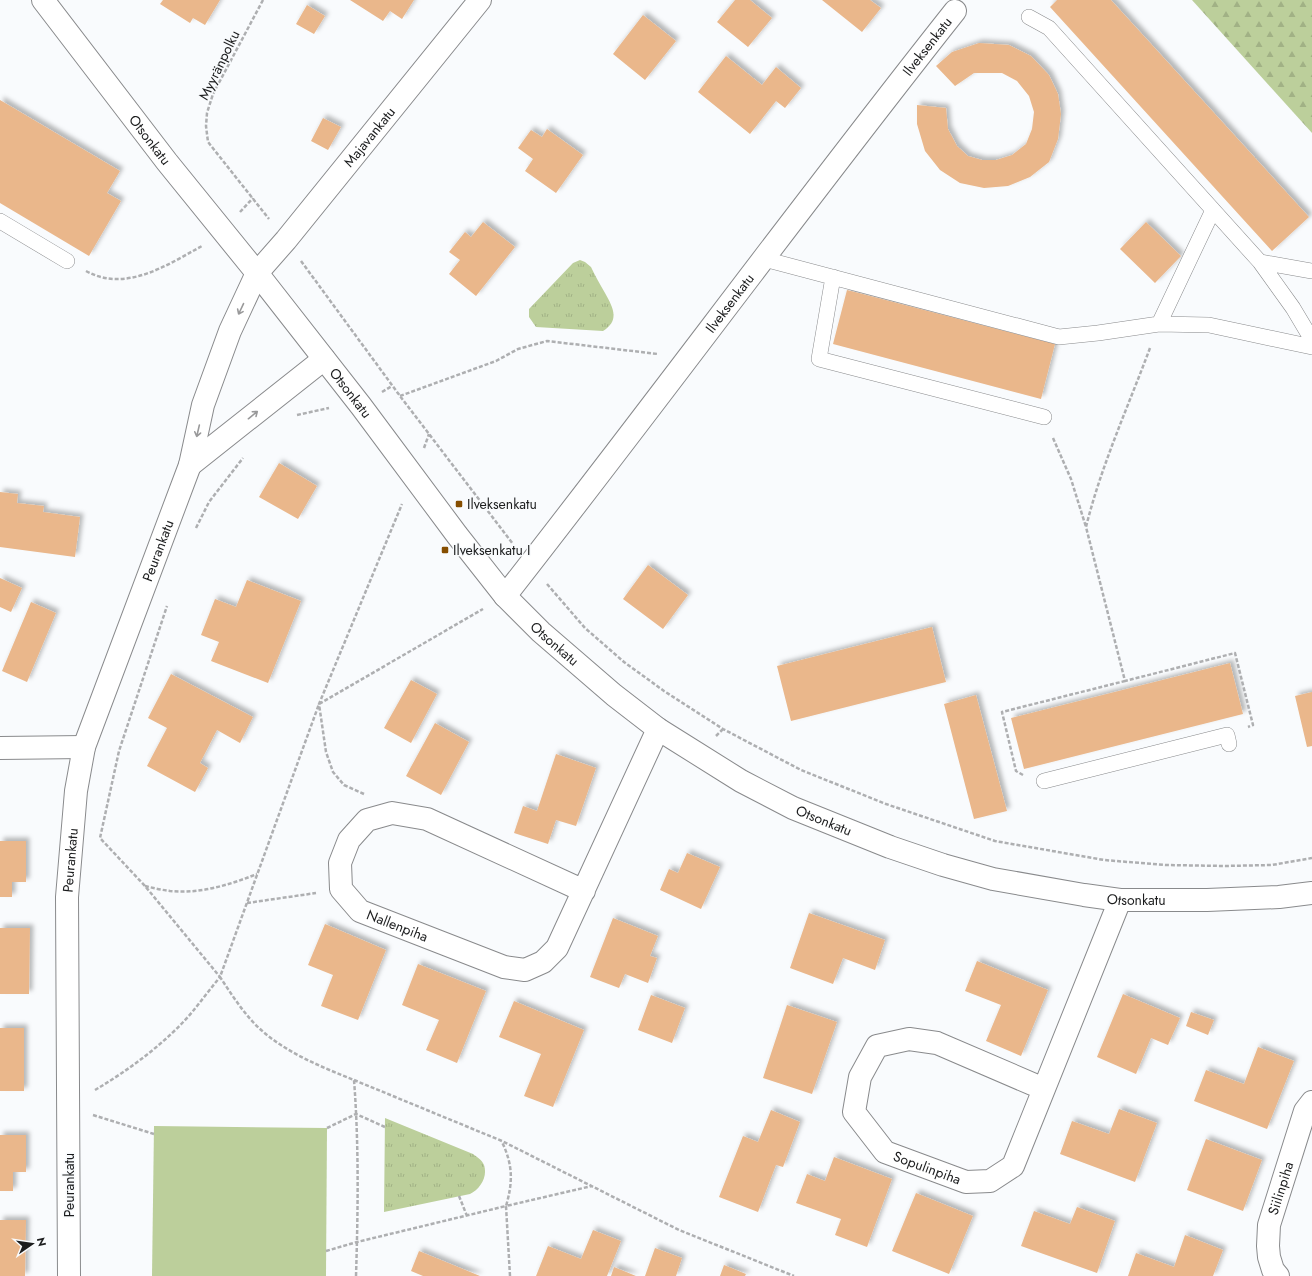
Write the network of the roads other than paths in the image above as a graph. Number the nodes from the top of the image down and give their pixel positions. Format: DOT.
graph roads {
  1 [pos="43,0"];
  2 [pos="480,0"];
  3 [pos="955,11"];
  4 [pos="1029,17"];
  5 [pos="1213,210"];
  6 [pos="0,221"];
  7 [pos="764,259"];
  8 [pos="68,262"];
  9 [pos="1260,262"];
  10 [pos="1312,271"];
  11 [pos="257,273"];
  12 [pos="833,277"];
  13 [pos="1160,324"];
  14 [pos="1312,340"];
  15 [pos="1312,346"];
  16 [pos="324,358"];
  17 [pos="1044,417"];
  18 [pos="190,465"];
  19 [pos="505,596"];
  20 [pos="658,729"];
  21 [pos="1228,739"];
  22 [pos="84,747"];
  23 [pos="0,748"];
  24 [pos="1044,781"];
  25 [pos="584,892"];
  26 [pos="1312,893"];
  27 [pos="1120,900"];
  28 [pos="1044,1089"];
  29 [pos="1312,1102"];
  30 [pos="69,1276"];
  31 [pos="1278,1276"];
  1 -- 11 [label="street, Otsonkatu"];
  2 -- 11 [label="street, Majavankatu"];
  3 -- 7 [label="street, Ilveksenkatu"];
  4 -- 5 [label="lane"];
  5 -- 9 [label="lane"];
  5 -- 13 [label="lane"];
  6 -- 8 [label="lane"];
  7 -- 12 [label="lane"];
  7 -- 19 [label="street, Ilveksenkatu"];
  9 -- 10 [label="lane"];
  9 -- 14 [label="lane"];
  11 -- 16 [label="street, Otsonkatu"];
  11 -- 18 [label="street, Peurankatu, one-way"];
  12 -- 13 [label="lane"];
  12 -- 17 [label="lane"];
  13 -- 15 [label="lane"];
  18 -- 16 [label="street, one-way"];
  16 -- 19 [label="street, Otsonkatu"];
  18 -- 22 [label="street, Peurankatu"];
  19 -- 20 [label="street, Otsonkatu"];
  20 -- 25 [label="street, Nallenpiha"];
  20 -- 27 [label="street, Otsonkatu"];
  21 -- 24 [label="lane"];
  22 -- 23 [label="street"];
  22 -- 30 [label="street, Peurankatu"];
  25 -- 25 [label="street, Nallenpiha"];
  26 -- 27 [label="street, Otsonkatu"];
  27 -- 28 [label="street, Sopulinpiha"];
  28 -- 28 [label="street, Sopulinpiha"];
  29 -- 31 [label="street, Siilinpiha"];
}
